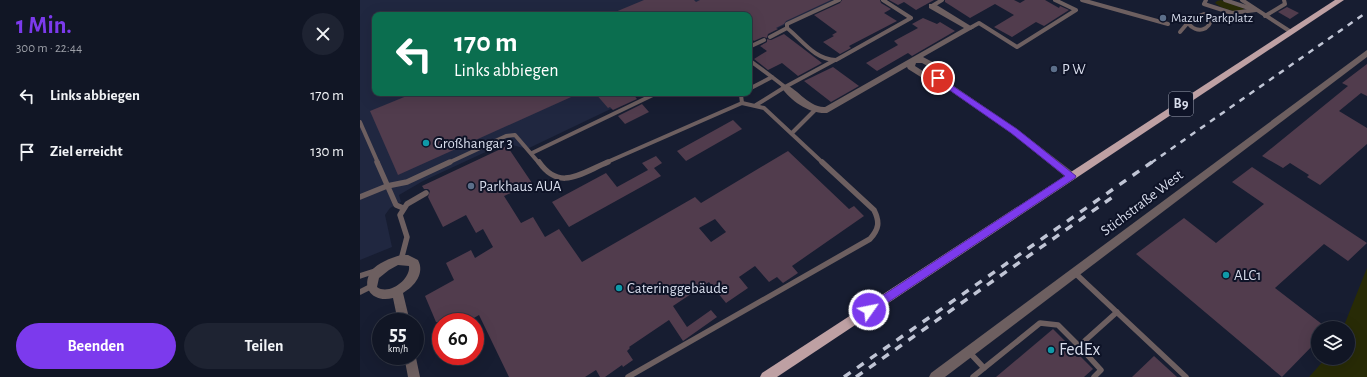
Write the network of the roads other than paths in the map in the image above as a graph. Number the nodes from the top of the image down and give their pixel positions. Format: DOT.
graph roads {
  1 [pos="839,0"];
  2 [pos="883,0"];
  3 [pos="942,0"];
  4 [pos="1055,0"];
  5 [pos="1082,0"];
  6 [pos="1206,0"];
  7 [pos="1225,0"];
  8 [pos="1284,0"];
  9 [pos="1340,0"];
  10 [pos="1245,1"];
  11 [pos="932,6"];
  12 [pos="1256,10"];
  13 [pos="1265,16"];
  14 [pos="1188,22"];
  15 [pos="1168,24"];
  16 [pos="788,28"];
  17 [pos="970,28"];
  18 [pos="1180,32"];
  19 [pos="1291,32"];
  20 [pos="770,37"];
  21 [pos="764,40"];
  22 [pos="752,46"];
  23 [pos="1367,53"];
  24 [pos="836,60"];
  25 [pos="912,60"];
  26 [pos="752,62"];
  27 [pos="772,77"];
  28 [pos="938,78"];
  29 [pos="752,87"];
  30 [pos="784,87"];
  31 [pos="651,96"];
  32 [pos="741,96"];
  33 [pos="742,103"];
  34 [pos="756,104"];
  35 [pos="815,110"];
  36 [pos="360,122"];
  37 [pos="792,133"];
  38 [pos="532,153"];
  39 [pos="1072,176"];
  40 [pos="388,186"];
  41 [pos="426,193"];
  42 [pos="360,198"];
  43 [pos="403,208"];
  44 [pos="401,260"];
  45 [pos="380,270"];
  46 [pos="1075,273"];
  47 [pos="360,276"];
  48 [pos="372,286"];
  49 [pos="398,291"];
  50 [pos="360,292"];
  51 [pos="1117,312"];
  52 [pos="402,313"];
  53 [pos="1079,346"];
  54 [pos="969,352"];
  55 [pos="412,365"];
  56 [pos="984,368"];
  57 [pos="414,377"];
  58 [pos="628,377"];
  59 [pos="766,377"];
  60 [pos="935,377"];
  61 [pos="973,377"];
  62 [pos="1094,377"];
  63 [pos="1186,377"];
  1 -- 16 [label="lane"];
  2 -- 24 [label="lane"];
  3 -- 11 [label="lane"];
  4 -- 17 [label="lane"];
  5 -- 15 [label="lane"];
  6 -- 12 [label="lane"];
  7 -- 12 [label="lane"];
  8 -- 13 [label="lane"];
  9 -- 19 [label="main road, B9"];
  10 -- 12 [label="lane"];
  11 -- 17 [label="street"];
  12 -- 13 [label="lane"];
  13 -- 19 [label="lane"];
  14 -- 14 [label="lane"];
  14 -- 18 [label="lane"];
  16 -- 20 [label="lane"];
  16 -- 24 [label="lane"];
  17 -- 25 [label="street"];
  19 -- 39 [label="main road, B9"];
  21 -- 22 [label="lane"];
  23 -- 46 [label="street, Stichstraße West"];
  24 -- 30 [label="lane"];
  25 -- 28 [label="street"];
  25 -- 28 [label="street"];
  25 -- 35 [label="street"];
  26 -- 27 [label="lane"];
  27 -- 29 [label="lane"];
  27 -- 30 [label="lane"];
  28 -- 39 [label="street"];
  30 -- 34 [label="lane"];
  30 -- 35 [label="street"];
  31 -- 38 [label="lane"];
  32 -- 33 [label="lane"];
  33 -- 34 [label="lane"];
  33 -- 38 [label="lane"];
  34 -- 37 [label="lane"];
  35 -- 37 [label="lane"];
  36 -- 40 [label="lane"];
  37 -- 58 [label="lane"];
  38 -- 40 [label="lane"];
  39 -- 59 [label="main road, B9"];
  40 -- 42 [label="lane"];
  40 -- 43 [label="lane"];
  41 -- 43 [label="lane"];
  43 -- 44 [label="lane"];
  44 -- 45 [label="street"];
  44 -- 49 [label="street"];
  45 -- 47 [label="lane"];
  45 -- 48 [label="street"];
  46 -- 51 [label="lane"];
  46 -- 54 [label="street, Stichstraße West"];
  48 -- 49 [label="street"];
  48 -- 50 [label="lane"];
  49 -- 52 [label="street"];
  51 -- 53 [label="lane"];
  51 -- 63 [label="lane"];
  53 -- 56 [label="lane"];
  53 -- 62 [label="lane"];
  54 -- 56 [label="lane"];
  54 -- 60 [label="street, Stichstraße West"];
  55 -- 57 [label="street"];
  56 -- 61 [label="lane"];
}
